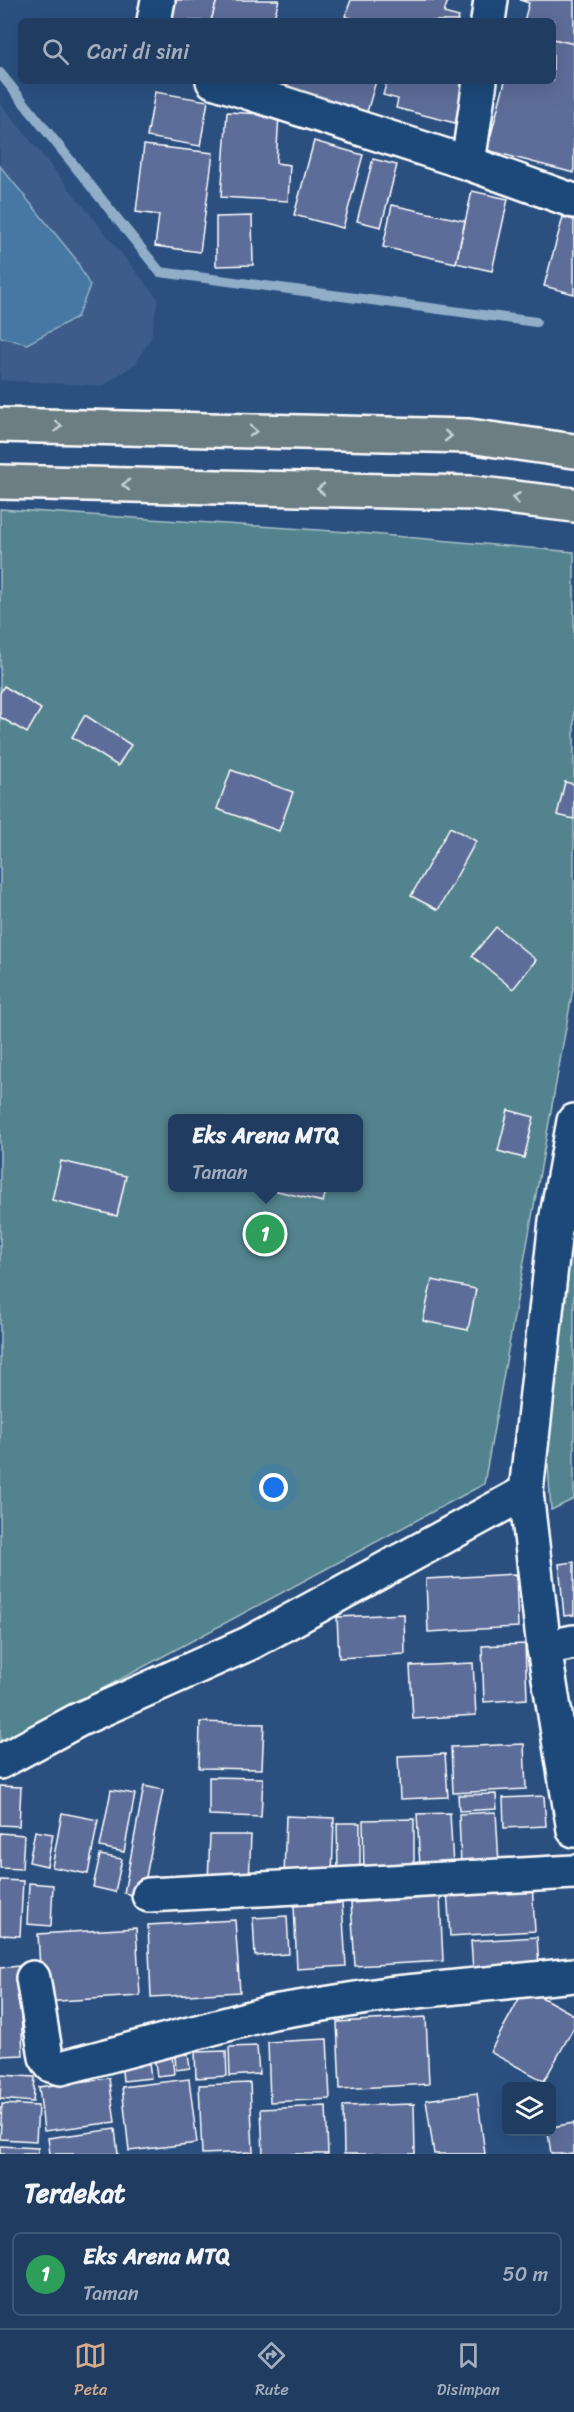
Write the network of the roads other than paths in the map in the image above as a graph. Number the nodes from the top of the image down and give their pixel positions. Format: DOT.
graph roads {
  1 [pos="159,0"];
  2 [pos="491,0"];
  3 [pos="155,18"];
  4 [pos="488,18"];
  5 [pos="222,84"];
  6 [pos="480,84"];
  7 [pos="468,163"];
  8 [pos="574,201"];
  9 [pos="0,424"];
  10 [pos="574,452"];
  11 [pos="0,482"];
  12 [pos="574,505"];
  13 [pos="574,1121"];
  14 [pos="526,1492"];
  15 [pos="559,1645"];
  16 [pos="0,1762"];
  17 [pos="574,1830"];
  18 [pos="574,1872"];
  19 [pos="149,1896"];
  20 [pos="574,1975"];
  21 [pos="33,1978"];
  1 -- 3 [label="street"];
  2 -- 4 [label="street"];
  5 -- 7 [label="street"];
  6 -- 7 [label="street"];
  7 -- 8 [label="street"];
  9 -- 10 [label="highway, one-way"];
  12 -- 11 [label="highway, one-way"];
  13 -- 14 [label="street"];
  14 -- 15 [label="street"];
  14 -- 16 [label="street"];
  15 -- 17 [label="street"];
  18 -- 19 [label="street"];
  20 -- 21 [label="street"];
}
